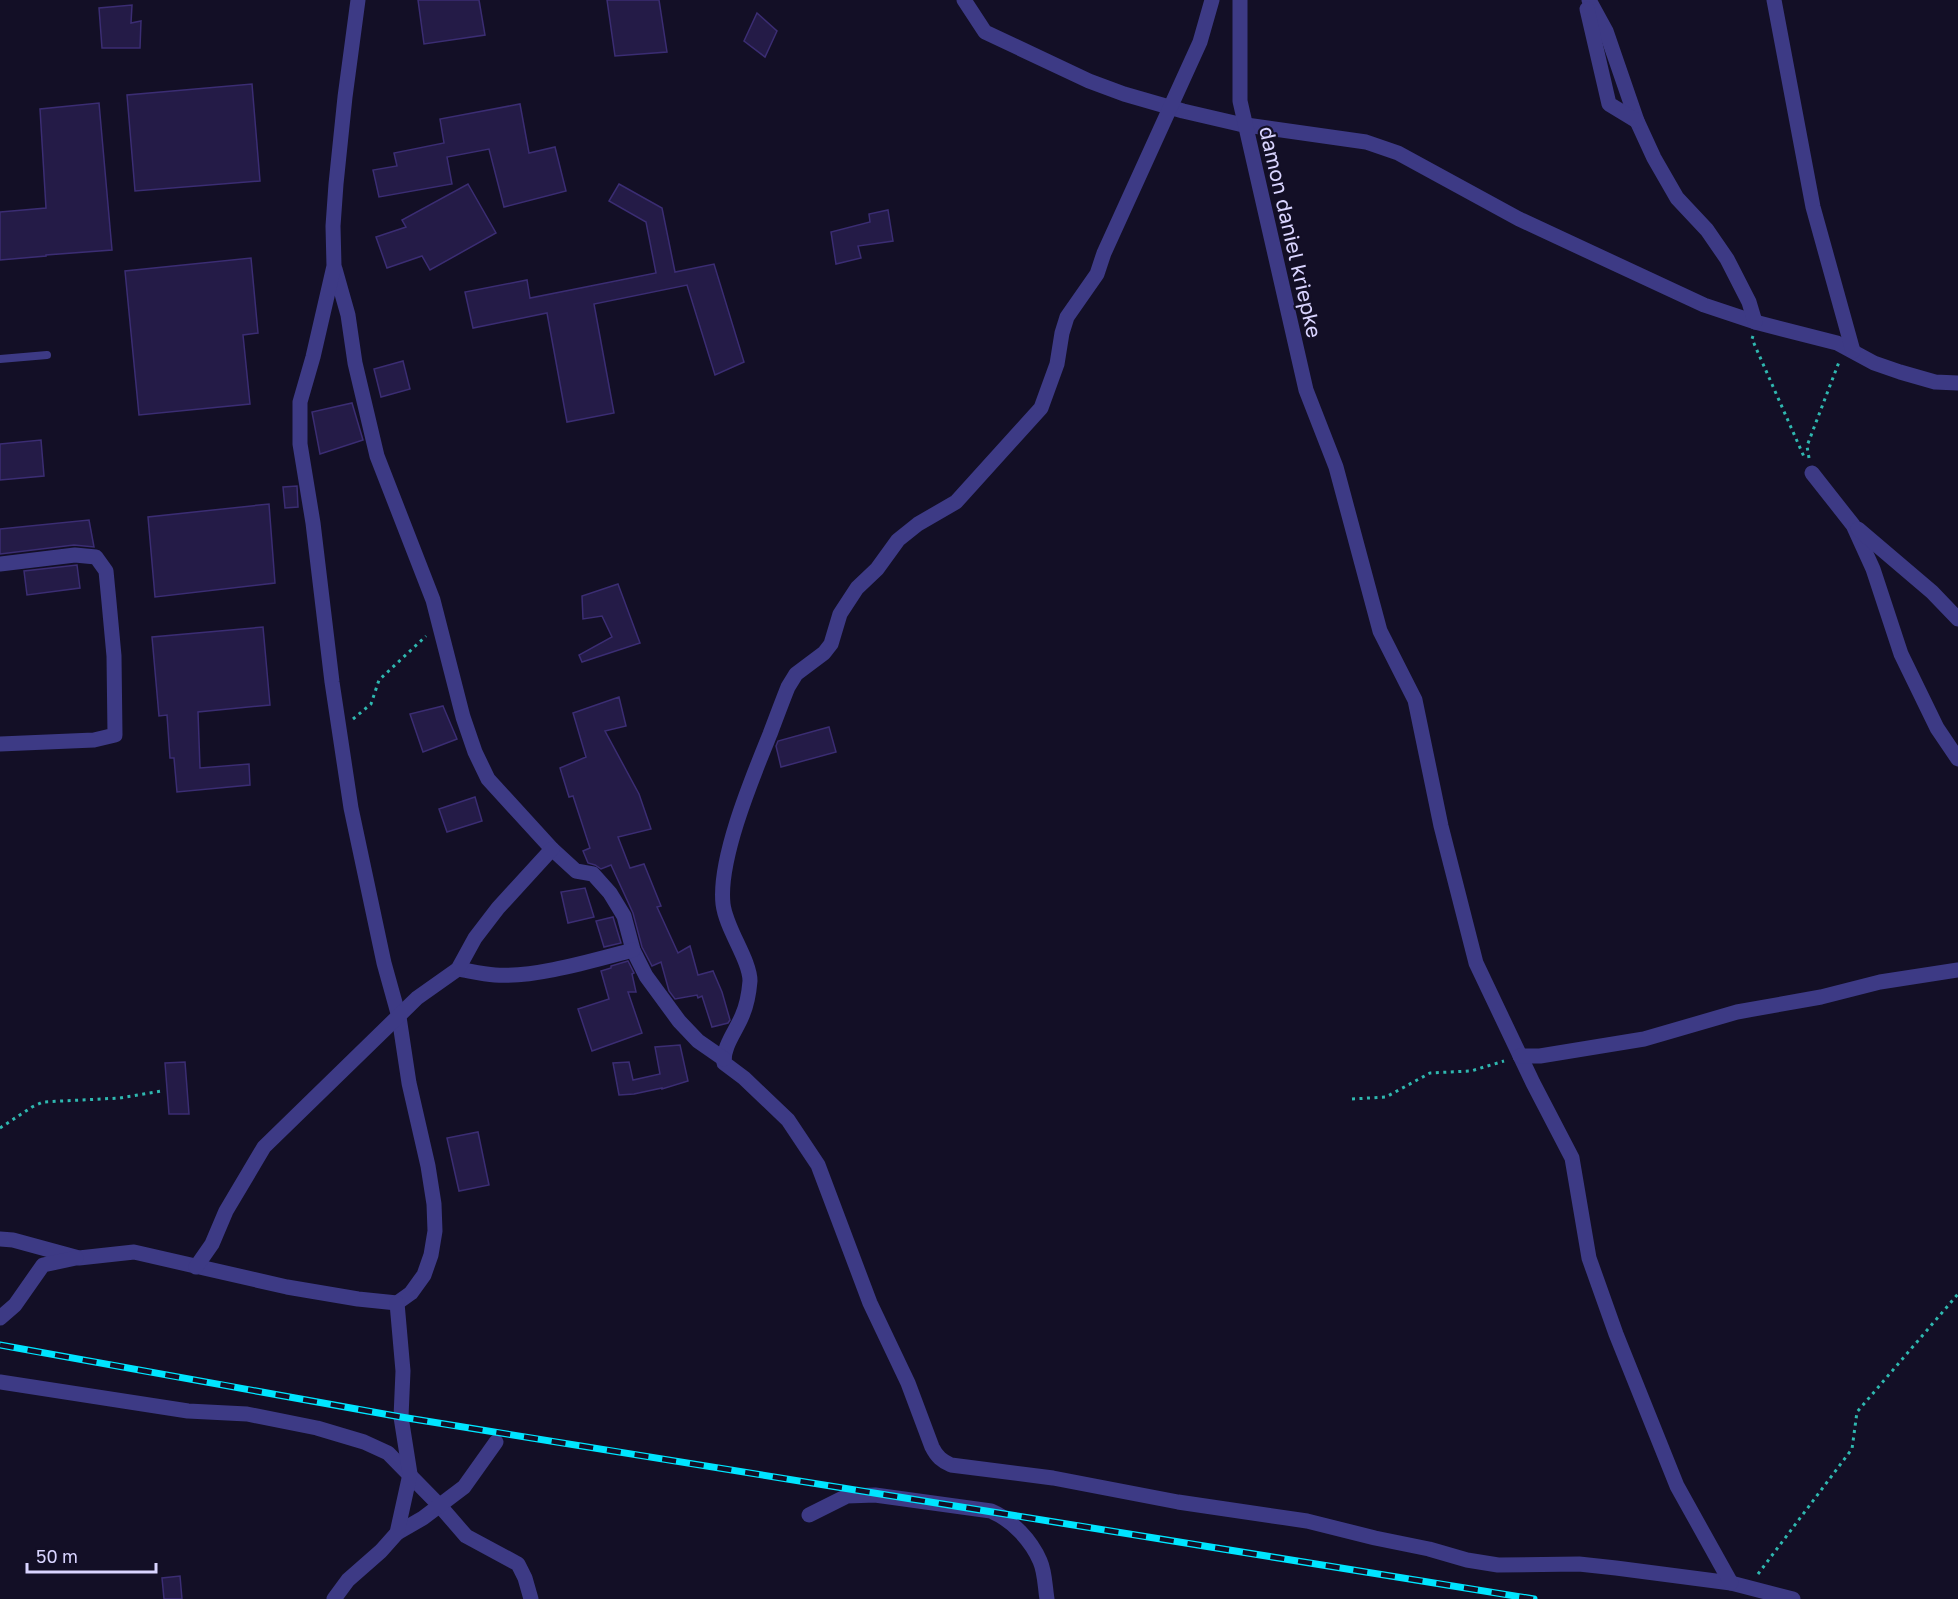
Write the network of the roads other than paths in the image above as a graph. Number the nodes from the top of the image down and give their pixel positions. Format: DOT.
graph roads {
  1 [pos="358,0"];
  2 [pos="964,0"];
  3 [pos="1212,0"];
  4 [pos="1240,0"];
  5 [pos="1587,0"];
  6 [pos="1774,0"];
  7 [pos="1169,106"];
  8 [pos="1637,121"];
  9 [pos="1245,125"];
  10 [pos="334,266"];
  11 [pos="1755,322"];
  12 [pos="1849,349"];
  13 [pos="48,355"];
  14 [pos="0,359"];
  15 [pos="1958,383"];
  16 [pos="1812,473"];
  17 [pos="1853,525"];
  18 [pos="0,564"];
  19 [pos="1958,619"];
  20 [pos="0,744"];
  21 [pos="1958,759"];
  22 [pos="552,849"];
  23 [pos="633,950"];
  24 [pos="458,969"];
  25 [pos="1958,970"];
  26 [pos="399,1017"];
  27 [pos="1520,1056"];
  28 [pos="724,1059"];
  29 [pos="0,1239"];
  30 [pos="79,1258"];
  31 [pos="196,1267"];
  32 [pos="397,1303"];
  33 [pos="0,1318"];
  34 [pos="0,1382"];
  35 [pos="496,1442"];
  36 [pos="410,1474"];
  37 [pos="441,1506"];
  38 [pos="809,1515"];
  39 [pos="397,1533"];
  40 [pos="1731,1583"];
  41 [pos="334,1599"];
  42 [pos="531,1599"];
  43 [pos="1047,1599"];
  44 [pos="1793,1599"];
  1 -- 10 [label="street"];
  2 -- 7 [label="street"];
  3 -- 7 [label="street"];
  4 -- 9 [label="street, damon daniel kriepke"];
  5 -- 8 [label="street"];
  5 -- 8 [label="street"];
  6 -- 12 [label="street"];
  7 -- 9 [label="street"];
  7 -- 28 [label="street"];
  8 -- 11 [label="street"];
  9 -- 11 [label="street"];
  9 -- 27 [label="street, damon daniel kriepke"];
  10 -- 22 [label="street"];
  10 -- 26 [label="street"];
  11 -- 12 [label="street"];
  12 -- 15 [label="street"];
  13 -- 14 [label="lane"];
  16 -- 17 [label="street"];
  17 -- 19 [label="street"];
  17 -- 21 [label="street"];
  18 -- 20 [label="street"];
  22 -- 23 [label="street"];
  22 -- 24 [label="street"];
  23 -- 24 [label="street"];
  23 -- 28 [label="street"];
  24 -- 26 [label="street"];
  25 -- 27 [label="street"];
  26 -- 31 [label="street"];
  26 -- 32 [label="street"];
  27 -- 40 [label="street, damon daniel kriepke"];
  28 -- 40 [label="street"];
  29 -- 30 [label="street"];
  30 -- 31 [label="street"];
  30 -- 33 [label="street"];
  31 -- 32 [label="street"];
  32 -- 36 [label="street"];
  34 -- 36 [label="street"];
  35 -- 37 [label="street"];
  36 -- 37 [label="street"];
  36 -- 39 [label="street"];
  37 -- 39 [label="street"];
  37 -- 42 [label="street"];
  38 -- 43 [label="street"];
  39 -- 41 [label="street"];
  40 -- 44 [label="street"];
}
